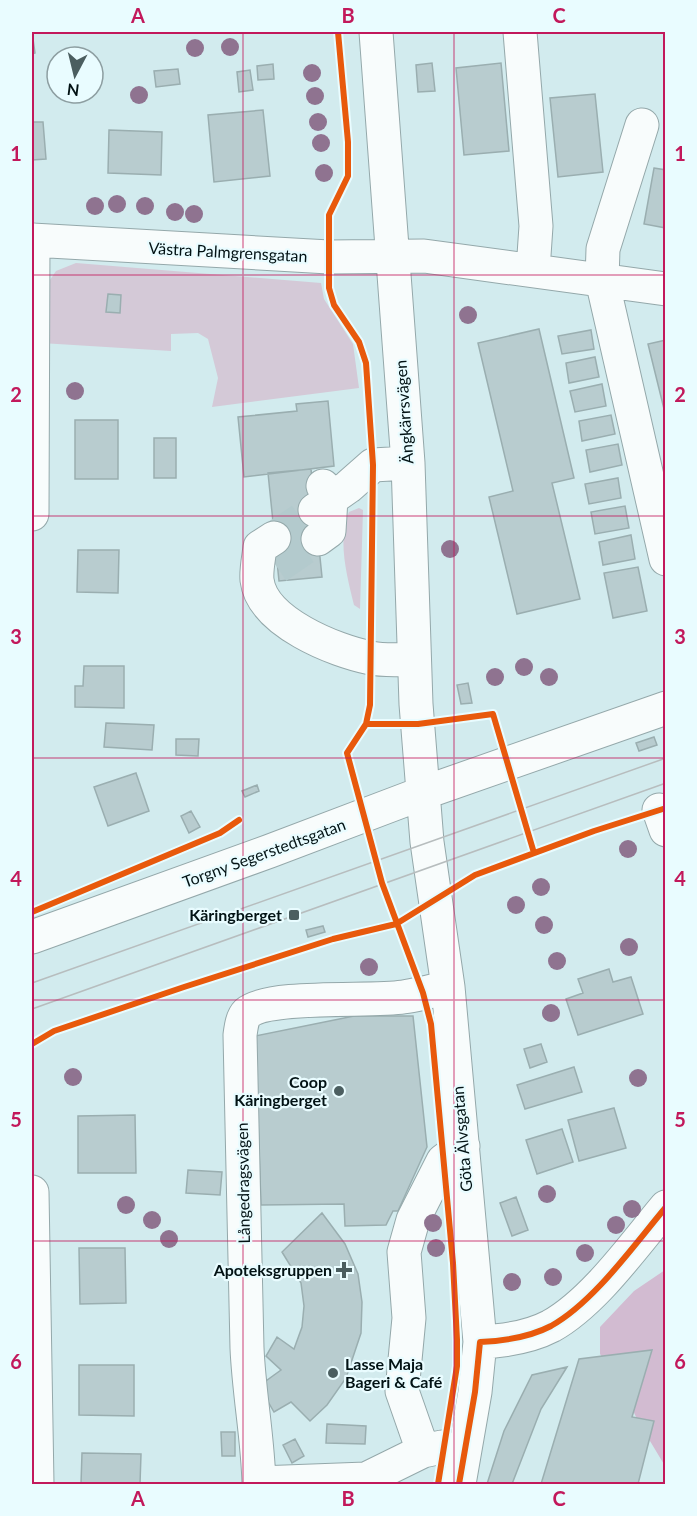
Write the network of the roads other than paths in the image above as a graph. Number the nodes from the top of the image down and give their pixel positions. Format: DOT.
graph roads {
  1 [pos="376,32"];
  2 [pos="520,32"];
  3 [pos="642,124"];
  4 [pos="32,240"];
  5 [pos="393,257"];
  6 [pos="532,270"];
  7 [pos="602,280"];
  8 [pos="666,289"];
  9 [pos="408,463"];
  10 [pos="318,510"];
  11 [pos="32,514"];
  12 [pos="268,549"];
  13 [pos="666,559"];
  14 [pos="413,660"];
  15 [pos="666,708"];
  16 [pos="423,793"];
  17 [pos="32,937"];
  18 [pos="448,987"];
  19 [pos="463,1146"];
  20 [pos="32,1192"];
  21 [pos="666,1208"];
  22 [pos="480,1342"];
  23 [pos="465,1445"];
  24 [pos="423,1451"];
  25 [pos="259,1484"];
  26 [pos="37,1485"];
  27 [pos="459,1485"];
  1 -- 5 [label="street, Ängkärrsvägen"];
  2 -- 6 [label="street"];
  3 -- 7 [label="street"];
  4 -- 5 [label="street, Västra Palmgrensgatan"];
  4 -- 11 [label="street"];
  5 -- 6 [label="street, Västra Palmgrensgatan"];
  5 -- 9 [label="street, Ängkärrsvägen"];
  6 -- 7 [label="street, Västra Palmgrensgatan"];
  7 -- 8 [label="street, Västra Palmgrensgatan"];
  7 -- 13 [label="street"];
  9 -- 10 [label="street"];
  9 -- 14 [label="street, Ängkärrsvägen"];
  12 -- 14 [label="street"];
  14 -- 16 [label="street, Ängkärrsvägen"];
  15 -- 16 [label="street, Torgny Segerstedtsgatan"];
  16 -- 17 [label="street, Torgny Segerstedtsgatan"];
  16 -- 18 [label="street, Göta Älvsgatan"];
  18 -- 19 [label="street, Göta Älvsgatan"];
  18 -- 25 [label="street, Långedragsvägen"];
  19 -- 22 [label="street, Göta Älvsgatan"];
  19 -- 24 [label="street"];
  20 -- 26 [label="street"];
  21 -- 22 [label="street"];
  22 -- 23 [label="street, Göta Älvsgatan"];
  23 -- 24 [label="street"];
  23 -- 27 [label="street, Göta Älvsgatan"];
  24 -- 25 [label="street"];
}
